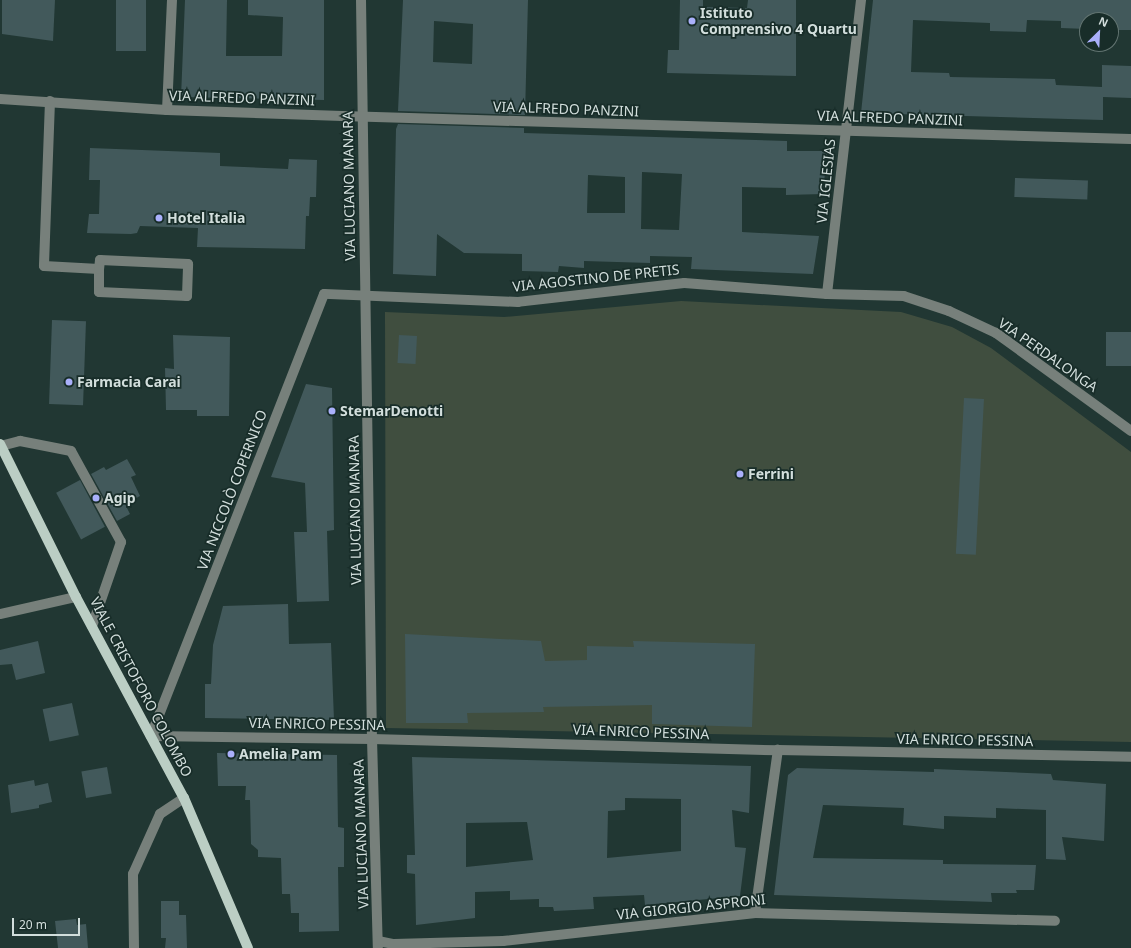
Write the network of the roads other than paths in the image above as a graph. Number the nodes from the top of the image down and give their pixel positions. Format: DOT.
graph roads {
  1 [pos="172,0"];
  2 [pos="361,0"];
  3 [pos="861,0"];
  4 [pos="0,99"];
  5 [pos="50,101"];
  6 [pos="167,110"];
  7 [pos="362,117"];
  8 [pos="845,131"];
  9 [pos="1131,139"];
  10 [pos="99,268"];
  11 [pos="827,294"];
  12 [pos="366,297"];
  13 [pos="1131,431"];
  14 [pos="0,445"];
  15 [pos="76,597"];
  16 [pos="0,614"];
  17 [pos="92,626"];
  18 [pos="151,736"];
  19 [pos="372,738"];
  20 [pos="778,750"];
  21 [pos="1131,757"];
  22 [pos="184,798"];
  23 [pos="754,913"];
  24 [pos="1055,921"];
  25 [pos="378,944"];
  26 [pos="504,945"];
  27 [pos="134,948"];
  28 [pos="248,948"];
  1 -- 6 [label="street"];
  2 -- 7 [label="street, VIA LUCIANO MANARA"];
  3 -- 8 [label="street, VIA IGLESIAS"];
  4 -- 5 [label="street, VIA ALFREDO PANZINI"];
  5 -- 6 [label="street, VIA ALFREDO PANZINI"];
  5 -- 10 [label="street"];
  6 -- 7 [label="street, VIA ALFREDO PANZINI"];
  7 -- 8 [label="street, VIA ALFREDO PANZINI"];
  7 -- 12 [label="street, VIA LUCIANO MANARA"];
  8 -- 9 [label="street, VIA ALFREDO PANZINI"];
  8 -- 11 [label="street, VIA IGLESIAS"];
  10 -- 10 [label="street"];
  11 -- 12 [label="street, VIA AGOSTINO DE PRETIS"];
  11 -- 13 [label="street, VIA PERDALONGA"];
  12 -- 18 [label="street, VIA NICCOLÒ COPERNICO"];
  12 -- 19 [label="street, VIA LUCIANO MANARA"];
  14 -- 15 [label="main road, VIALE CRISTOFORO COLOMBO"];
  14 -- 17 [label="street"];
  15 -- 16 [label="street"];
  15 -- 17 [label="main road, VIALE CRISTOFORO COLOMBO"];
  17 -- 18 [label="main road, VIALE CRISTOFORO COLOMBO"];
  18 -- 19 [label="street, VIA ENRICO PESSINA"];
  18 -- 22 [label="main road, VIALE CRISTOFORO COLOMBO"];
  19 -- 20 [label="street, VIA ENRICO PESSINA"];
  19 -- 25 [label="street, VIA LUCIANO MANARA"];
  20 -- 21 [label="street, VIA ENRICO PESSINA"];
  20 -- 23 [label="street"];
  22 -- 27 [label="street"];
  22 -- 28 [label="main road, VIALE CRISTOFORO COLOMBO"];
  23 -- 24 [label="street, VIA GIORGIO ASPRONI"];
  23 -- 26 [label="street, VIA GIORGIO ASPRONI"];
  25 -- 26 [label="street, VIA GIORGIO ASPRONI"];
}
